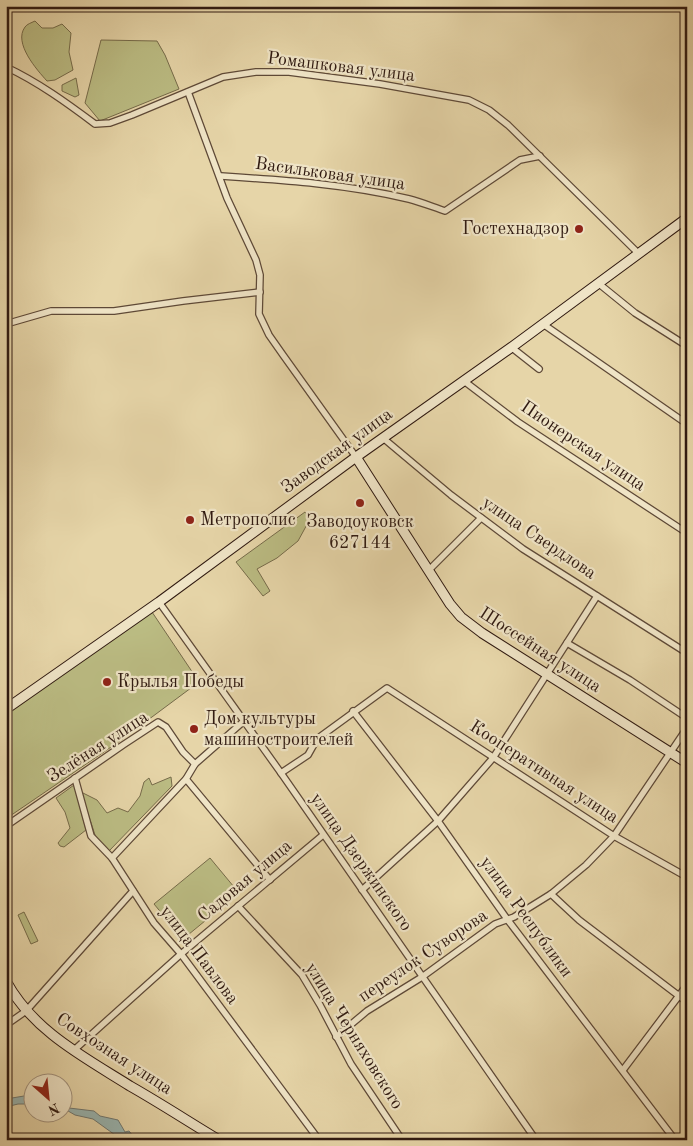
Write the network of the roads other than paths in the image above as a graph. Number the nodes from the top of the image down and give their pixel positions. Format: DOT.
graph roads {
  1 [pos="6,67"];
  2 [pos="188,92"];
  3 [pos="540,156"];
  4 [pos="220,176"];
  5 [pos="687,218"];
  6 [pos="638,253"];
  7 [pos="598,283"];
  8 [pos="260,292"];
  9 [pos="6,324"];
  10 [pos="543,324"];
  11 [pos="687,346"];
  12 [pos="512,347"];
  13 [pos="539,369"];
  14 [pos="464,381"];
  15 [pos="687,424"];
  16 [pos="383,438"];
  17 [pos="356,457"];
  18 [pos="482,518"];
  19 [pos="687,533"];
  20 [pos="428,571"];
  21 [pos="597,596"];
  22 [pos="159,602"];
  23 [pos="567,643"];
  24 [pos="687,653"];
  25 [pos="547,675"];
  26 [pos="6,709"];
  27 [pos="353,711"];
  28 [pos="687,718"];
  29 [pos="244,721"];
  30 [pos="687,728"];
  31 [pos="670,753"];
  32 [pos="493,758"];
  33 [pos="687,763"];
  34 [pos="195,764"];
  35 [pos="281,773"];
  36 [pos="75,778"];
  37 [pos="186,779"];
  38 [pos="438,821"];
  39 [pos="6,826"];
  40 [pos="323,835"];
  41 [pos="614,836"];
  42 [pos="112,858"];
  43 [pos="687,877"];
  44 [pos="270,880"];
  45 [pos="362,890"];
  46 [pos="133,891"];
  47 [pos="551,894"];
  48 [pos="238,906"];
  49 [pos="507,919"];
  50 [pos="181,954"];
  51 [pos="422,977"];
  52 [pos="6,981"];
  53 [pos="687,985"];
  54 [pos="679,996"];
  55 [pos="687,1002"];
  56 [pos="26,1010"];
  57 [pos="6,1025"];
  58 [pos="336,1037"];
  59 [pos="73,1051"];
  60 [pos="623,1070"];
  61 [pos="219,1140"];
  62 [pos="319,1140"];
  63 [pos="402,1140"];
  64 [pos="536,1140"];
  65 [pos="675,1140"];
  1 -- 2 [label="street, Ромашковая улица"];
  2 -- 3 [label="street, Ромашковая улица"];
  2 -- 4 [label="street"];
  3 -- 4 [label="street, Васильковая улица"];
  3 -- 6 [label="street, Ромашковая улица"];
  4 -- 8 [label="street"];
  5 -- 6 [label="street, Заводская улица"];
  6 -- 7 [label="street, Заводская улица"];
  7 -- 10 [label="street, Заводская улица"];
  7 -- 11 [label="street"];
  8 -- 9 [label="street"];
  8 -- 17 [label="street"];
  10 -- 12 [label="street, Заводская улица"];
  10 -- 15 [label="street"];
  12 -- 13 [label="street"];
  12 -- 14 [label="street, Заводская улица"];
  14 -- 16 [label="street, Заводская улица"];
  14 -- 19 [label="street, Пионерская улица"];
  16 -- 17 [label="street, Заводская улица"];
  16 -- 18 [label="street, улица Свердлова"];
  17 -- 20 [label="street, Шоссейная улица"];
  17 -- 22 [label="street, Заводская улица"];
  18 -- 20 [label="street"];
  18 -- 21 [label="street, улица Свердлова"];
  20 -- 25 [label="street, Шоссейная улица"];
  21 -- 23 [label="street"];
  21 -- 24 [label="street, улица Свердлова"];
  22 -- 26 [label="street, Заводская улица"];
  22 -- 29 [label="street, улица Дзержинского"];
  23 -- 25 [label="street"];
  23 -- 28 [label="street"];
  25 -- 31 [label="street, Шоссейная улица"];
  25 -- 32 [label="street"];
  27 -- 32 [label="street, Кооперативная улица"];
  27 -- 35 [label="street"];
  27 -- 38 [label="street, улица Республики"];
  29 -- 34 [label="street"];
  29 -- 35 [label="street, улица Дзержинского"];
  30 -- 31 [label="street, переулок Суворова"];
  31 -- 33 [label="street, Шоссейная улица"];
  31 -- 41 [label="street, переулок Суворова"];
  32 -- 38 [label="street"];
  32 -- 41 [label="street, Кооперативная улица"];
  34 -- 36 [label="street, Зелёная улица"];
  34 -- 37 [label="street"];
  35 -- 40 [label="street, улица Дзержинского"];
  36 -- 39 [label="street, Зелёная улица"];
  36 -- 42 [label="street, улица Павлова"];
  37 -- 42 [label="street"];
  37 -- 44 [label="street"];
  38 -- 45 [label="street"];
  38 -- 49 [label="street, улица Республики"];
  40 -- 44 [label="street, Садовая улица"];
  40 -- 45 [label="street, улица Дзержинского"];
  41 -- 43 [label="street, Кооперативная улица"];
  41 -- 47 [label="street, переулок Суворова"];
  42 -- 46 [label="street, улица Павлова"];
  44 -- 48 [label="street, Садовая улица"];
  45 -- 51 [label="street, улица Дзержинского"];
  46 -- 50 [label="street, улица Павлова"];
  46 -- 56 [label="street"];
  47 -- 49 [label="street, переулок Суворова"];
  47 -- 54 [label="street"];
  48 -- 50 [label="street, Садовая улица"];
  48 -- 58 [label="street, улица Черняховского"];
  49 -- 51 [label="street, переулок Суворова"];
  49 -- 60 [label="street, улица Республики"];
  50 -- 59 [label="street, Садовая улица"];
  50 -- 62 [label="street, улица Павлова"];
  51 -- 58 [label="street, переулок Суворова"];
  51 -- 64 [label="street, улица Дзержинского"];
  52 -- 56 [label="street, Совхозная улица"];
  53 -- 54 [label="street"];
  54 -- 55 [label="street"];
  54 -- 60 [label="street"];
  56 -- 57 [label="street"];
  56 -- 59 [label="street, Совхозная улица"];
  58 -- 63 [label="street, улица Черняховского"];
  59 -- 61 [label="street, Совхозная улица"];
  60 -- 65 [label="street, улица Республики"];
}
